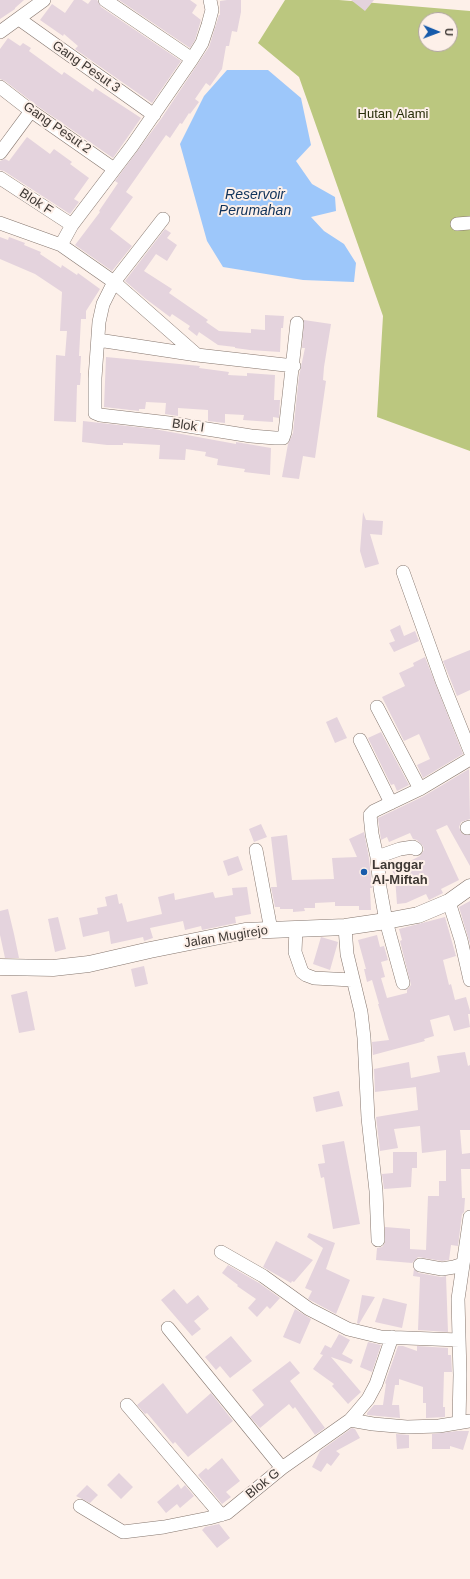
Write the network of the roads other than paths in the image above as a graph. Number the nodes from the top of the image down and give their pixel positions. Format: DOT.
graph roads {
  1 [pos="44,0"];
  2 [pos="105,0"];
  3 [pos="210,0"];
  4 [pos="19,19"];
  5 [pos="1,29"];
  6 [pos="192,59"];
  7 [pos="0,87"];
  8 [pos="31,111"];
  9 [pos="154,115"];
  10 [pos="0,153"];
  11 [pos="114,169"];
  12 [pos="0,178"];
  13 [pos="163,219"];
  14 [pos="0,223"];
  15 [pos="72,225"];
  16 [pos="61,245"];
  17 [pos="114,282"];
  18 [pos="297,323"];
  19 [pos="98,340"];
  20 [pos="197,355"];
  21 [pos="294,366"];
  22 [pos="403,572"];
  23 [pos="377,707"];
  24 [pos="360,740"];
  25 [pos="470,750"];
  26 [pos="470,759"];
  27 [pos="420,789"];
  28 [pos="391,803"];
  29 [pos="416,849"];
  30 [pos="256,850"];
  31 [pos="377,856"];
  32 [pos="470,887"];
  33 [pos="449,902"];
  34 [pos="386,921"];
  35 [pos="345,927"];
  36 [pos="296,929"];
  37 [pos="271,930"];
  38 [pos="0,967"];
  39 [pos="352,980"];
  40 [pos="470,980"];
  41 [pos="403,983"];
  42 [pos="470,1217"];
  43 [pos="378,1240"];
  44 [pos="221,1252"];
  45 [pos="463,1264"];
  46 [pos="420,1265"];
  47 [pos="464,1300"];
  48 [pos="168,1328"];
  49 [pos="392,1337"];
  50 [pos="459,1340"];
  51 [pos="126,1405"];
  52 [pos="350,1420"];
  53 [pos="465,1422"];
  54 [pos="282,1468"];
  55 [pos="80,1506"];
  56 [pos="221,1515"];
  1 -- 4 [label="street"];
  2 -- 6 [label="street"];
  3 -- 6 [label="street"];
  4 -- 5 [label="street"];
  4 -- 9 [label="street, Gang Pesut 3"];
  6 -- 9 [label="street"];
  7 -- 8 [label="street, Gang Pesut 2"];
  8 -- 10 [label="street"];
  8 -- 11 [label="street, Gang Pesut 2"];
  9 -- 11 [label="street"];
  11 -- 15 [label="street"];
  12 -- 15 [label="street, Blok F"];
  13 -- 17 [label="street, Blok I"];
  14 -- 16 [label="street"];
  15 -- 16 [label="street"];
  16 -- 17 [label="street"];
  17 -- 19 [label="street, Blok I"];
  17 -- 20 [label="street"];
  18 -- 21 [label="street, Blok I"];
  19 -- 20 [label="street"];
  19 -- 21 [label="street, Blok I"];
  20 -- 21 [label="street"];
  22 -- 25 [label="street"];
  23 -- 27 [label="street"];
  24 -- 28 [label="street"];
  26 -- 27 [label="street"];
  27 -- 28 [label="street"];
  28 -- 31 [label="street"];
  29 -- 31 [label="street"];
  30 -- 37 [label="street"];
  31 -- 34 [label="street"];
  32 -- 33 [label="street, Jalan Mugirejo"];
  33 -- 34 [label="street, Jalan Mugirejo"];
  33 -- 40 [label="street"];
  34 -- 35 [label="street, Jalan Mugirejo"];
  34 -- 41 [label="street"];
  35 -- 36 [label="street, Jalan Mugirejo"];
  35 -- 39 [label="street"];
  36 -- 37 [label="street, Jalan Mugirejo"];
  36 -- 39 [label="street"];
  37 -- 38 [label="street, Jalan Mugirejo"];
  39 -- 43 [label="street"];
  42 -- 45 [label="street"];
  44 -- 49 [label="street"];
  45 -- 46 [label="street"];
  45 -- 47 [label="street"];
  47 -- 50 [label="street"];
  48 -- 54 [label="street"];
  49 -- 50 [label="street"];
  49 -- 52 [label="street, Blok G"];
  50 -- 53 [label="street"];
  51 -- 56 [label="street"];
  52 -- 53 [label="street"];
  52 -- 54 [label="street, Blok G"];
  54 -- 56 [label="street, Blok G"];
  55 -- 56 [label="street, Blok G"];
}
